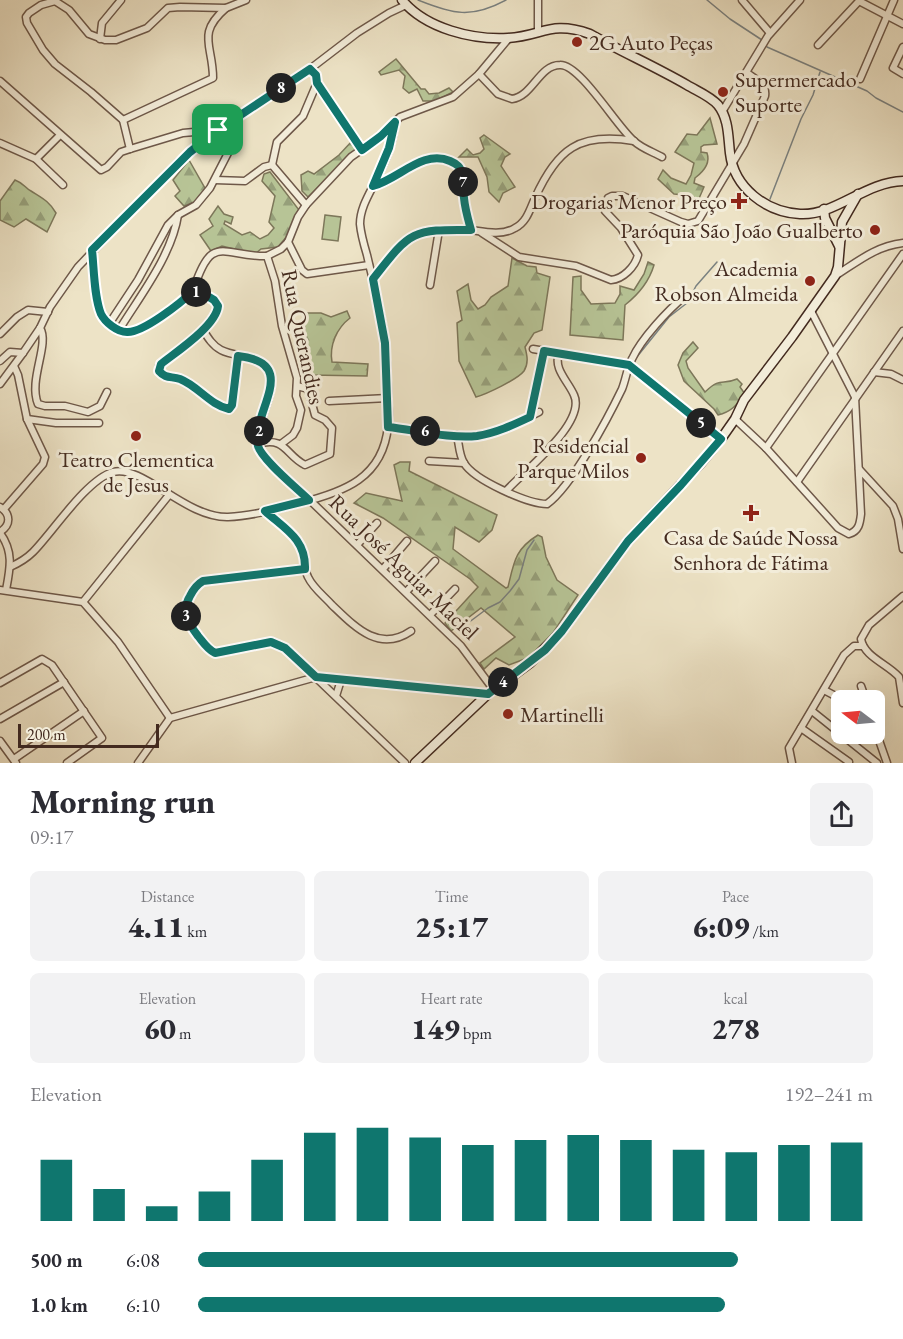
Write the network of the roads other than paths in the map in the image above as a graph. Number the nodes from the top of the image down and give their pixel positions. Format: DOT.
graph roads {
  1 [pos="121,0"];
  2 [pos="246,0"];
  3 [pos="538,0"];
  4 [pos="742,0"];
  5 [pos="800,0"];
  6 [pos="860,0"];
  7 [pos="894,0"];
  8 [pos="404,3"];
  9 [pos="226,8"];
  10 [pos="888,16"];
  11 [pos="903,24"];
  12 [pos="538,31"];
  13 [pos="769,34"];
  14 [pos="509,38"];
  15 [pos="100,39"];
  16 [pos="818,45"];
  17 [pos="903,47"];
  18 [pos="310,69"];
  19 [pos="747,73"];
  20 [pos="479,74"];
  21 [pos="903,74"];
  22 [pos="860,79"];
  23 [pos="0,81"];
  24 [pos="317,83"];
  25 [pos="722,112"];
  26 [pos="238,117"];
  27 [pos="123,120"];
  28 [pos="395,122"];
  29 [pos="218,130"];
  30 [pos="60,135"];
  31 [pos="634,141"];
  32 [pos="0,143"];
  33 [pos="130,148"];
  34 [pos="362,150"];
  35 [pos="662,157"];
  36 [pos="36,159"];
  37 [pos="272,165"];
  38 [pos="732,165"];
  39 [pos="215,180"];
  40 [pos="903,181"];
  41 [pos="63,186"];
  42 [pos="373,186"];
  43 [pos="848,204"];
  44 [pos="306,205"];
  45 [pos="824,209"];
  46 [pos="806,214"];
  47 [pos="178,215"];
  48 [pos="842,222"];
  49 [pos="827,223"];
  50 [pos="439,230"];
  51 [pos="471,230"];
  52 [pos="482,233"];
  53 [pos="288,242"];
  54 [pos="903,243"];
  55 [pos="839,246"];
  56 [pos="92,250"];
  57 [pos="903,254"];
  58 [pos="267,256"];
  59 [pos="369,265"];
  60 [pos="835,276"];
  61 [pos="373,279"];
  62 [pos="430,285"];
  63 [pos="193,291"];
  64 [pos="685,296"];
  65 [pos="49,309"];
  66 [pos="812,311"];
  67 [pos="109,324"];
  68 [pos="40,328"];
  69 [pos="118,330"];
  70 [pos="203,330"];
  71 [pos="903,331"];
  72 [pos="0,334"];
  73 [pos="533,349"];
  74 [pos="544,351"];
  75 [pos="559,353"];
  76 [pos="834,353"];
  77 [pos="23,354"];
  78 [pos="238,356"];
  79 [pos="0,361"];
  80 [pos="629,365"];
  81 [pos="14,366"];
  82 [pos="874,372"];
  83 [pos="903,380"];
  84 [pos="0,384"];
  85 [pos="297,386"];
  86 [pos="107,392"];
  87 [pos="855,397"];
  88 [pos="388,398"];
  89 [pos="329,401"];
  90 [pos="539,412"];
  91 [pos="737,415"];
  92 [pos="530,417"];
  93 [pos="27,419"];
  94 [pos="99,423"];
  95 [pos="388,427"];
  96 [pos="457,435"];
  97 [pos="721,439"];
  98 [pos="258,444"];
  99 [pos="281,444"];
  100 [pos="766,448"];
  101 [pos="429,461"];
  102 [pos="464,463"];
  103 [pos="858,468"];
  104 [pos="797,482"];
  105 [pos="506,491"];
  106 [pos="169,495"];
  107 [pos="309,500"];
  108 [pos="2,508"];
  109 [pos="265,511"];
  110 [pos="377,523"];
  111 [pos="0,533"];
  112 [pos="407,541"];
  113 [pos="357,545"];
  114 [pos="903,549"];
  115 [pos="435,561"];
  116 [pos="10,567"];
  117 [pos="305,569"];
  118 [pos="383,569"];
  119 [pos="455,589"];
  120 [pos="3,590"];
  121 [pos="406,592"];
  122 [pos="903,596"];
  123 [pos="83,602"];
  124 [pos="430,615"];
  125 [pos="411,631"];
  126 [pos="863,646"];
  127 [pos="316,677"];
  128 [pos="341,680"];
  129 [pos="64,682"];
  130 [pos="0,684"];
  131 [pos="861,686"];
  132 [pos="824,690"];
  133 [pos="862,690"];
  134 [pos="490,692"];
  135 [pos="831,694"];
  136 [pos="336,696"];
  137 [pos="903,703"];
  138 [pos="84,711"];
  139 [pos="812,711"];
  140 [pos="170,718"];
  141 [pos="0,719"];
  142 [pos="801,728"];
  143 [pos="0,741"];
  144 [pos="880,744"];
  145 [pos="3,751"];
  146 [pos="15,761"];
  147 [pos="849,762"];
  148 [pos="67,763"];
  149 [pos="138,763"];
  150 [pos="405,763"];
  151 [pos="416,763"];
  152 [pos="792,763"];
  153 [pos="877,763"];
  154 [pos="887,763"];
  1 -- 15 [label="street"];
  2 -- 9 [label="street"];
  3 -- 12 [label="street"];
  4 -- 13 [label="street"];
  5 -- 13 [label="street"];
  6 -- 10 [label="street"];
  6 -- 16 [label="street"];
  7 -- 10 [label="street"];
  8 -- 14 [label="main road"];
  8 -- 18 [label="street"];
  9 -- 15 [label="street"];
  9 -- 27 [label="street"];
  10 -- 11 [label="street"];
  10 -- 22 [label="street"];
  12 -- 14 [label="main road"];
  12 -- 25 [label="main road"];
  13 -- 19 [label="street"];
  14 -- 20 [label="street"];
  15 -- 27 [label="street"];
  17 -- 21 [label="street"];
  18 -- 24 [label="street"];
  18 -- 26 [label="street"];
  19 -- 25 [label="street"];
  19 -- 38 [label="street"];
  20 -- 28 [label="street"];
  20 -- 31 [label="street"];
  23 -- 30 [label="street"];
  24 -- 34 [label="street"];
  24 -- 37 [label="street"];
  25 -- 38 [label="main road"];
  26 -- 29 [label="street"];
  26 -- 39 [label="street"];
  27 -- 33 [label="street"];
  28 -- 34 [label="street"];
  28 -- 42 [label="street"];
  29 -- 33 [label="street"];
  29 -- 56 [label="street"];
  30 -- 33 [label="street"];
  30 -- 36 [label="street"];
  31 -- 35 [label="street"];
  31 -- 52 [label="street"];
  32 -- 36 [label="street"];
  34 -- 44 [label="street"];
  36 -- 41 [label="street"];
  37 -- 39 [label="street"];
  37 -- 44 [label="street"];
  38 -- 46 [label="main road"];
  38 -- 52 [label="street"];
  39 -- 47 [label="street"];
  40 -- 43 [label="main road"];
  42 -- 51 [label="street"];
  42 -- 59 [label="street"];
  43 -- 45 [label="main road"];
  43 -- 48 [label="main road"];
  44 -- 53 [label="street"];
  45 -- 46 [label="main road"];
  45 -- 49 [label="main road"];
  46 -- 49 [label="main road"];
  47 -- 67 [label="street"];
  47 -- 69 [label="street"];
  48 -- 49 [label="main road"];
  48 -- 55 [label="main road"];
  49 -- 55 [label="main road"];
  50 -- 51 [label="street"];
  50 -- 61 [label="street"];
  50 -- 62 [label="street"];
  51 -- 52 [label="street"];
  53 -- 58 [label="street"];
  53 -- 59 [label="street"];
  54 -- 60 [label="street"];
  55 -- 60 [label="main road"];
  56 -- 65 [label="street"];
  56 -- 67 [label="street"];
  57 -- 76 [label="street"];
  58 -- 63 [label="street, Rua Querandies"];
  58 -- 85 [label="street, Rua Querandies"];
  59 -- 61 [label="street"];
  60 -- 66 [label="main road"];
  61 -- 88 [label="street"];
  63 -- 69 [label="street"];
  63 -- 70 [label="street"];
  64 -- 80 [label="street"];
  65 -- 68 [label="street"];
  65 -- 72 [label="street"];
  66 -- 76 [label="street"];
  66 -- 91 [label="main road"];
  67 -- 69 [label="street"];
  68 -- 77 [label="street"];
  68 -- 86 [label="street"];
  70 -- 78 [label="street"];
  70 -- 78 [label="street"];
  71 -- 82 [label="street"];
  73 -- 74 [label="street"];
  74 -- 75 [label="street"];
  74 -- 92 [label="street"];
  75 -- 80 [label="street"];
  75 -- 105 [label="street"];
  76 -- 87 [label="street"];
  76 -- 100 [label="street"];
  77 -- 79 [label="street"];
  77 -- 81 [label="street"];
  78 -- 98 [label="street"];
  80 -- 97 [label="street"];
  80 -- 105 [label="street"];
  81 -- 84 [label="street"];
  81 -- 93 [label="street"];
  82 -- 83 [label="street"];
  82 -- 87 [label="street"];
  85 -- 99 [label="street, Rua Querandies"];
  85 -- 99 [label="street"];
  87 -- 103 [label="street"];
  87 -- 104 [label="street"];
  88 -- 89 [label="street"];
  88 -- 95 [label="street"];
  90 -- 92 [label="street"];
  91 -- 97 [label="main road"];
  91 -- 100 [label="street"];
  92 -- 96 [label="street"];
  93 -- 94 [label="street"];
  93 -- 108 [label="street"];
  95 -- 96 [label="street"];
  95 -- 107 [label="street"];
  96 -- 102 [label="street"];
  97 -- 134 [label="main road"];
  98 -- 99 [label="street"];
  98 -- 107 [label="street, Rua José Aguiar Maciel"];
  100 -- 104 [label="street"];
  101 -- 102 [label="street"];
  102 -- 105 [label="street"];
  103 -- 104 [label="street"];
  103 -- 114 [label="street"];
  106 -- 109 [label="street"];
  106 -- 116 [label="street"];
  106 -- 123 [label="street"];
  107 -- 109 [label="street"];
  107 -- 113 [label="street, Rua José Aguiar Maciel"];
  108 -- 111 [label="street"];
  109 -- 117 [label="street"];
  110 -- 113 [label="street"];
  111 -- 116 [label="street"];
  112 -- 118 [label="street"];
  113 -- 118 [label="street, Rua José Aguiar Maciel"];
  115 -- 121 [label="street"];
  116 -- 120 [label="street"];
  117 -- 125 [label="street"];
  117 -- 127 [label="street"];
  118 -- 121 [label="street, Rua José Aguiar Maciel"];
  119 -- 124 [label="street"];
  120 -- 123 [label="street"];
  121 -- 124 [label="street, Rua José Aguiar Maciel"];
  122 -- 126 [label="street"];
  123 -- 140 [label="street"];
  124 -- 134 [label="street, Rua José Aguiar Maciel"];
  126 -- 132 [label="street"];
  126 -- 137 [label="street"];
  127 -- 128 [label="street"];
  127 -- 136 [label="street"];
  127 -- 140 [label="street"];
  128 -- 134 [label="street"];
  128 -- 136 [label="street"];
  129 -- 130 [label="street"];
  129 -- 138 [label="street"];
  129 -- 141 [label="street"];
  131 -- 133 [label="street"];
  132 -- 135 [label="street"];
  132 -- 139 [label="street"];
  134 -- 151 [label="main road"];
  136 -- 150 [label="street"];
  138 -- 146 [label="street"];
  138 -- 148 [label="street"];
  139 -- 142 [label="street"];
  139 -- 153 [label="street"];
  140 -- 149 [label="street"];
  142 -- 147 [label="street"];
  142 -- 152 [label="street"];
  143 -- 145 [label="street"];
  144 -- 154 [label="street"];
  145 -- 146 [label="street"];
}
